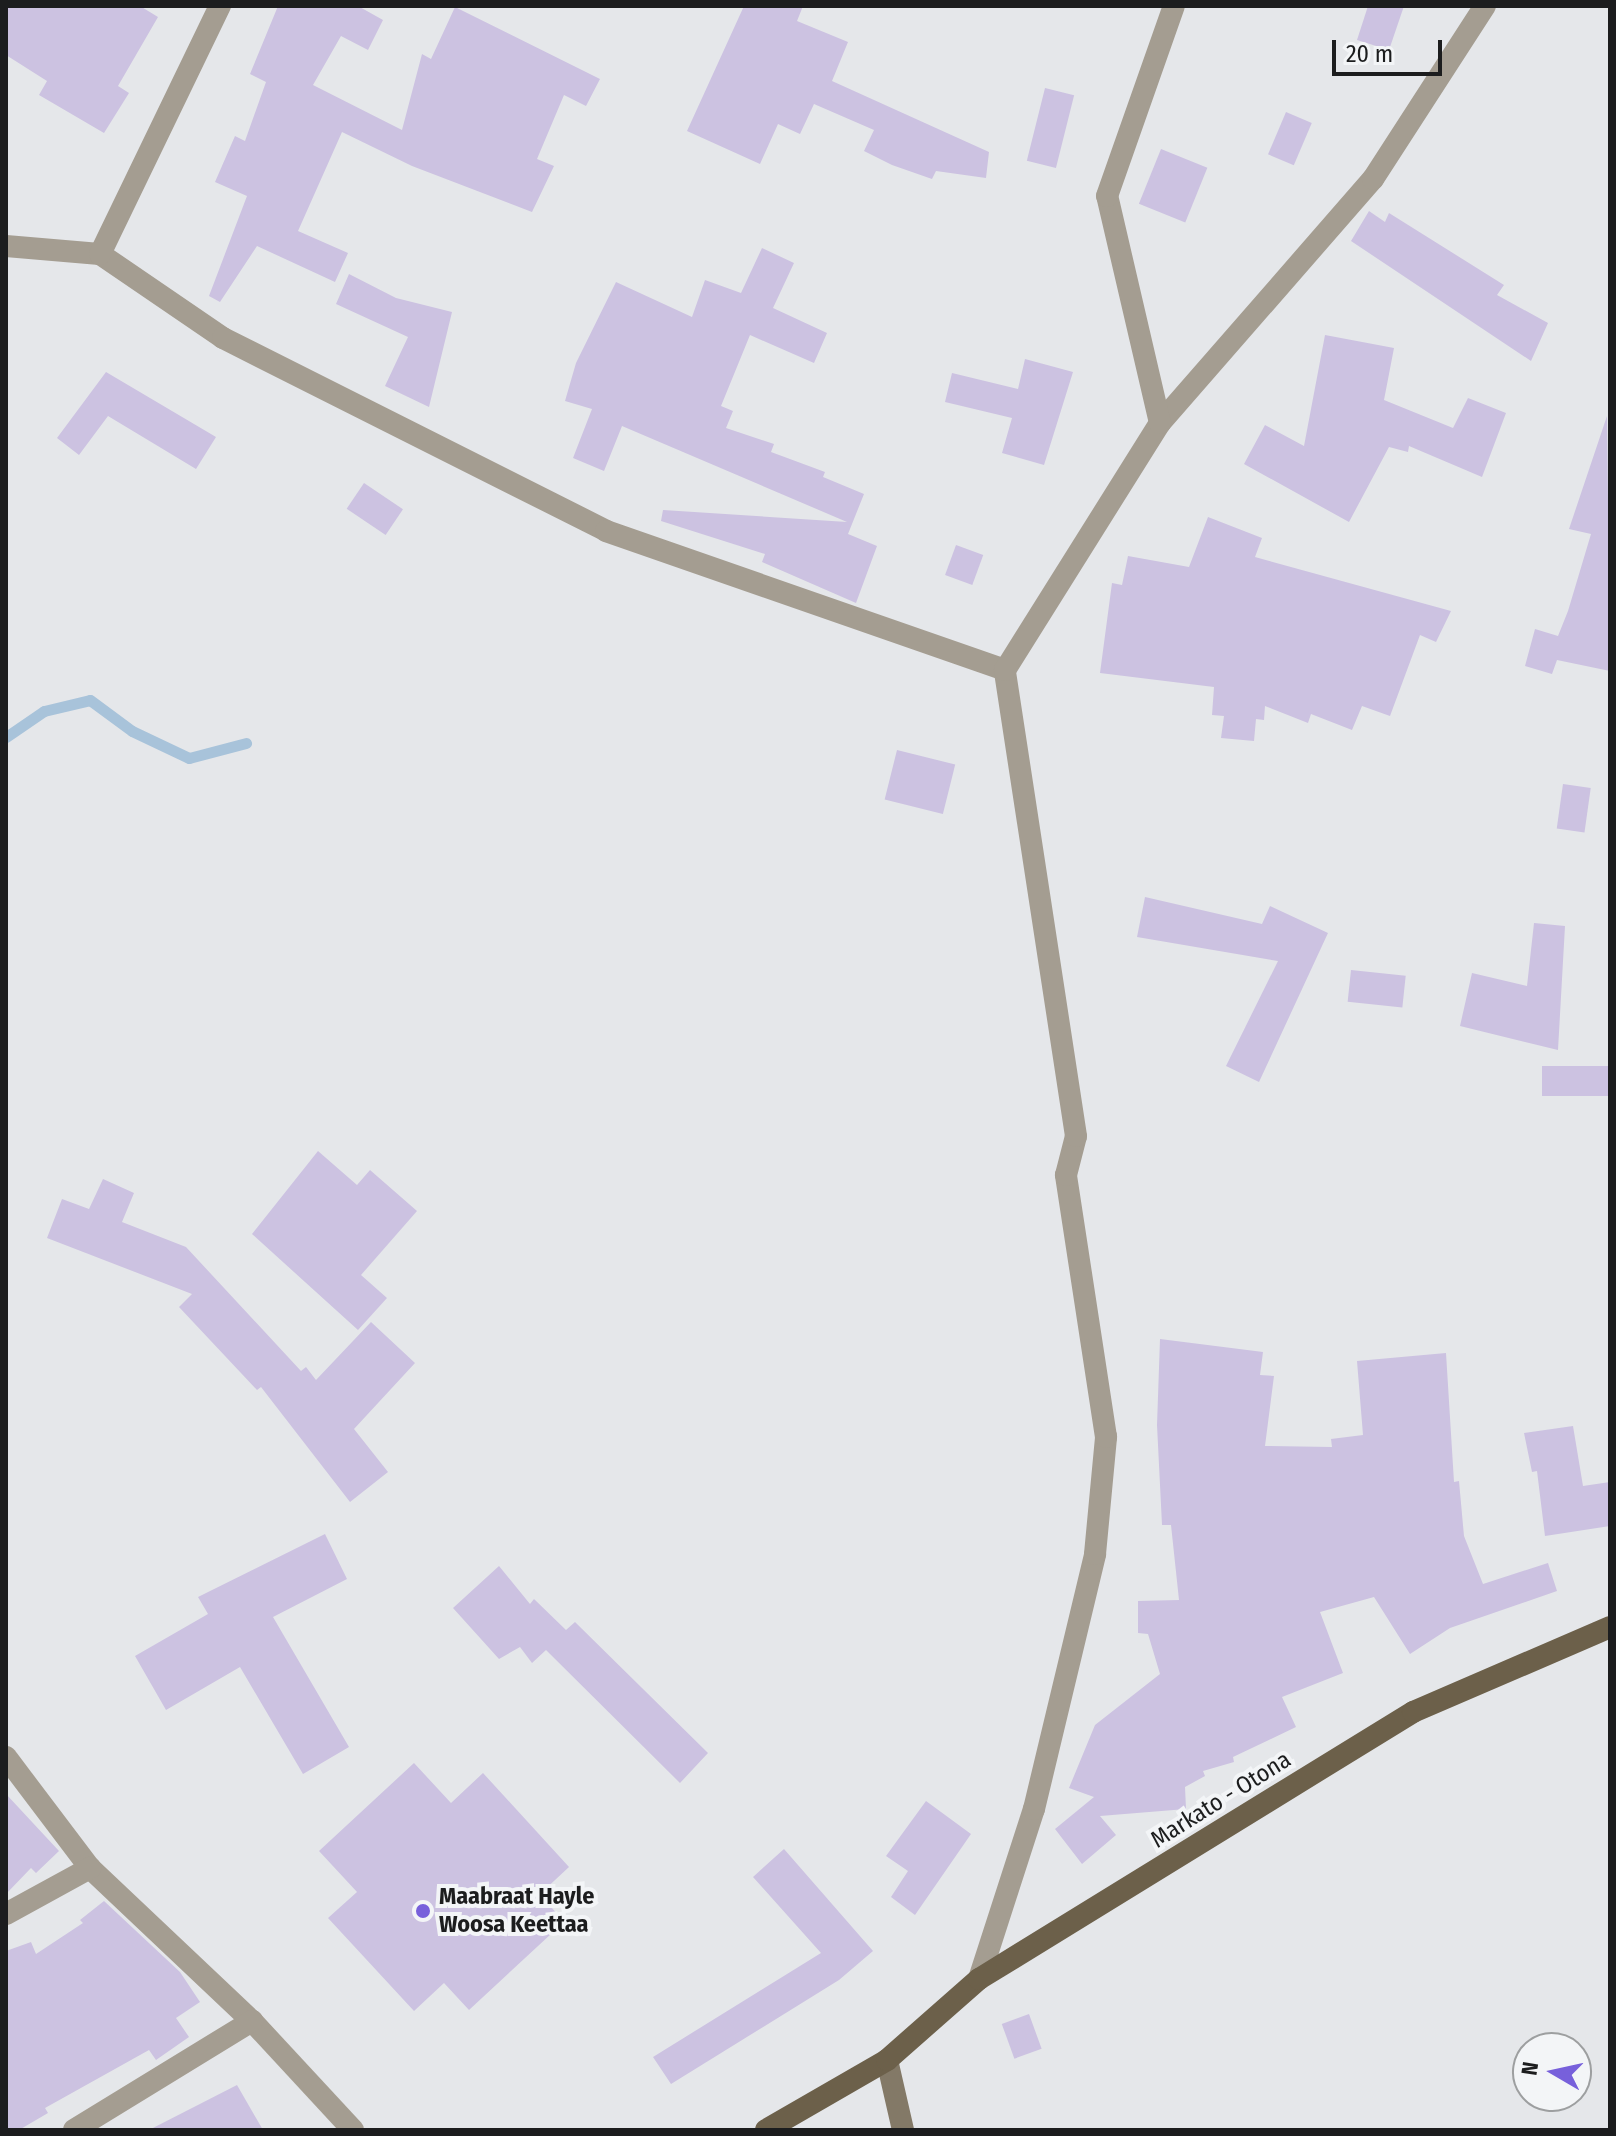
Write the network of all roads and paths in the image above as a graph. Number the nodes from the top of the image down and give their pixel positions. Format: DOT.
graph roads {
  1 [pos="220,6"];
  2 [pos="1174,6"];
  3 [pos="1485,6"];
  4 [pos="6,246"];
  5 [pos="100,254"];
  6 [pos="1160,423"];
  7 [pos="1005,670"];
  8 [pos="1610,1627"];
  9 [pos="6,1757"];
  10 [pos="90,1868"];
  11 [pos="6,1914"];
  12 [pos="979,1979"];
  13 [pos="252,2021"];
  14 [pos="887,2060"];
  15 [pos="74,2130"];
  16 [pos="353,2130"];
  17 [pos="766,2130"];
  18 [pos="903,2130"];
  1 -- 5 [label="street"];
  2 -- 6 [label="street"];
  3 -- 6 [label="street"];
  4 -- 5 [label="street"];
  5 -- 7 [label="street"];
  6 -- 7 [label="street"];
  7 -- 12 [label="street"];
  8 -- 12 [label="main road, Markato - Otona"];
  9 -- 10 [label="street"];
  10 -- 11 [label="street"];
  10 -- 13 [label="street"];
  12 -- 14 [label="main road, Markato - Otona"];
  13 -- 15 [label="street"];
  13 -- 16 [label="street"];
  14 -- 17 [label="main road, Markato - Otona"];
  14 -- 18 [label="main road"];
}
